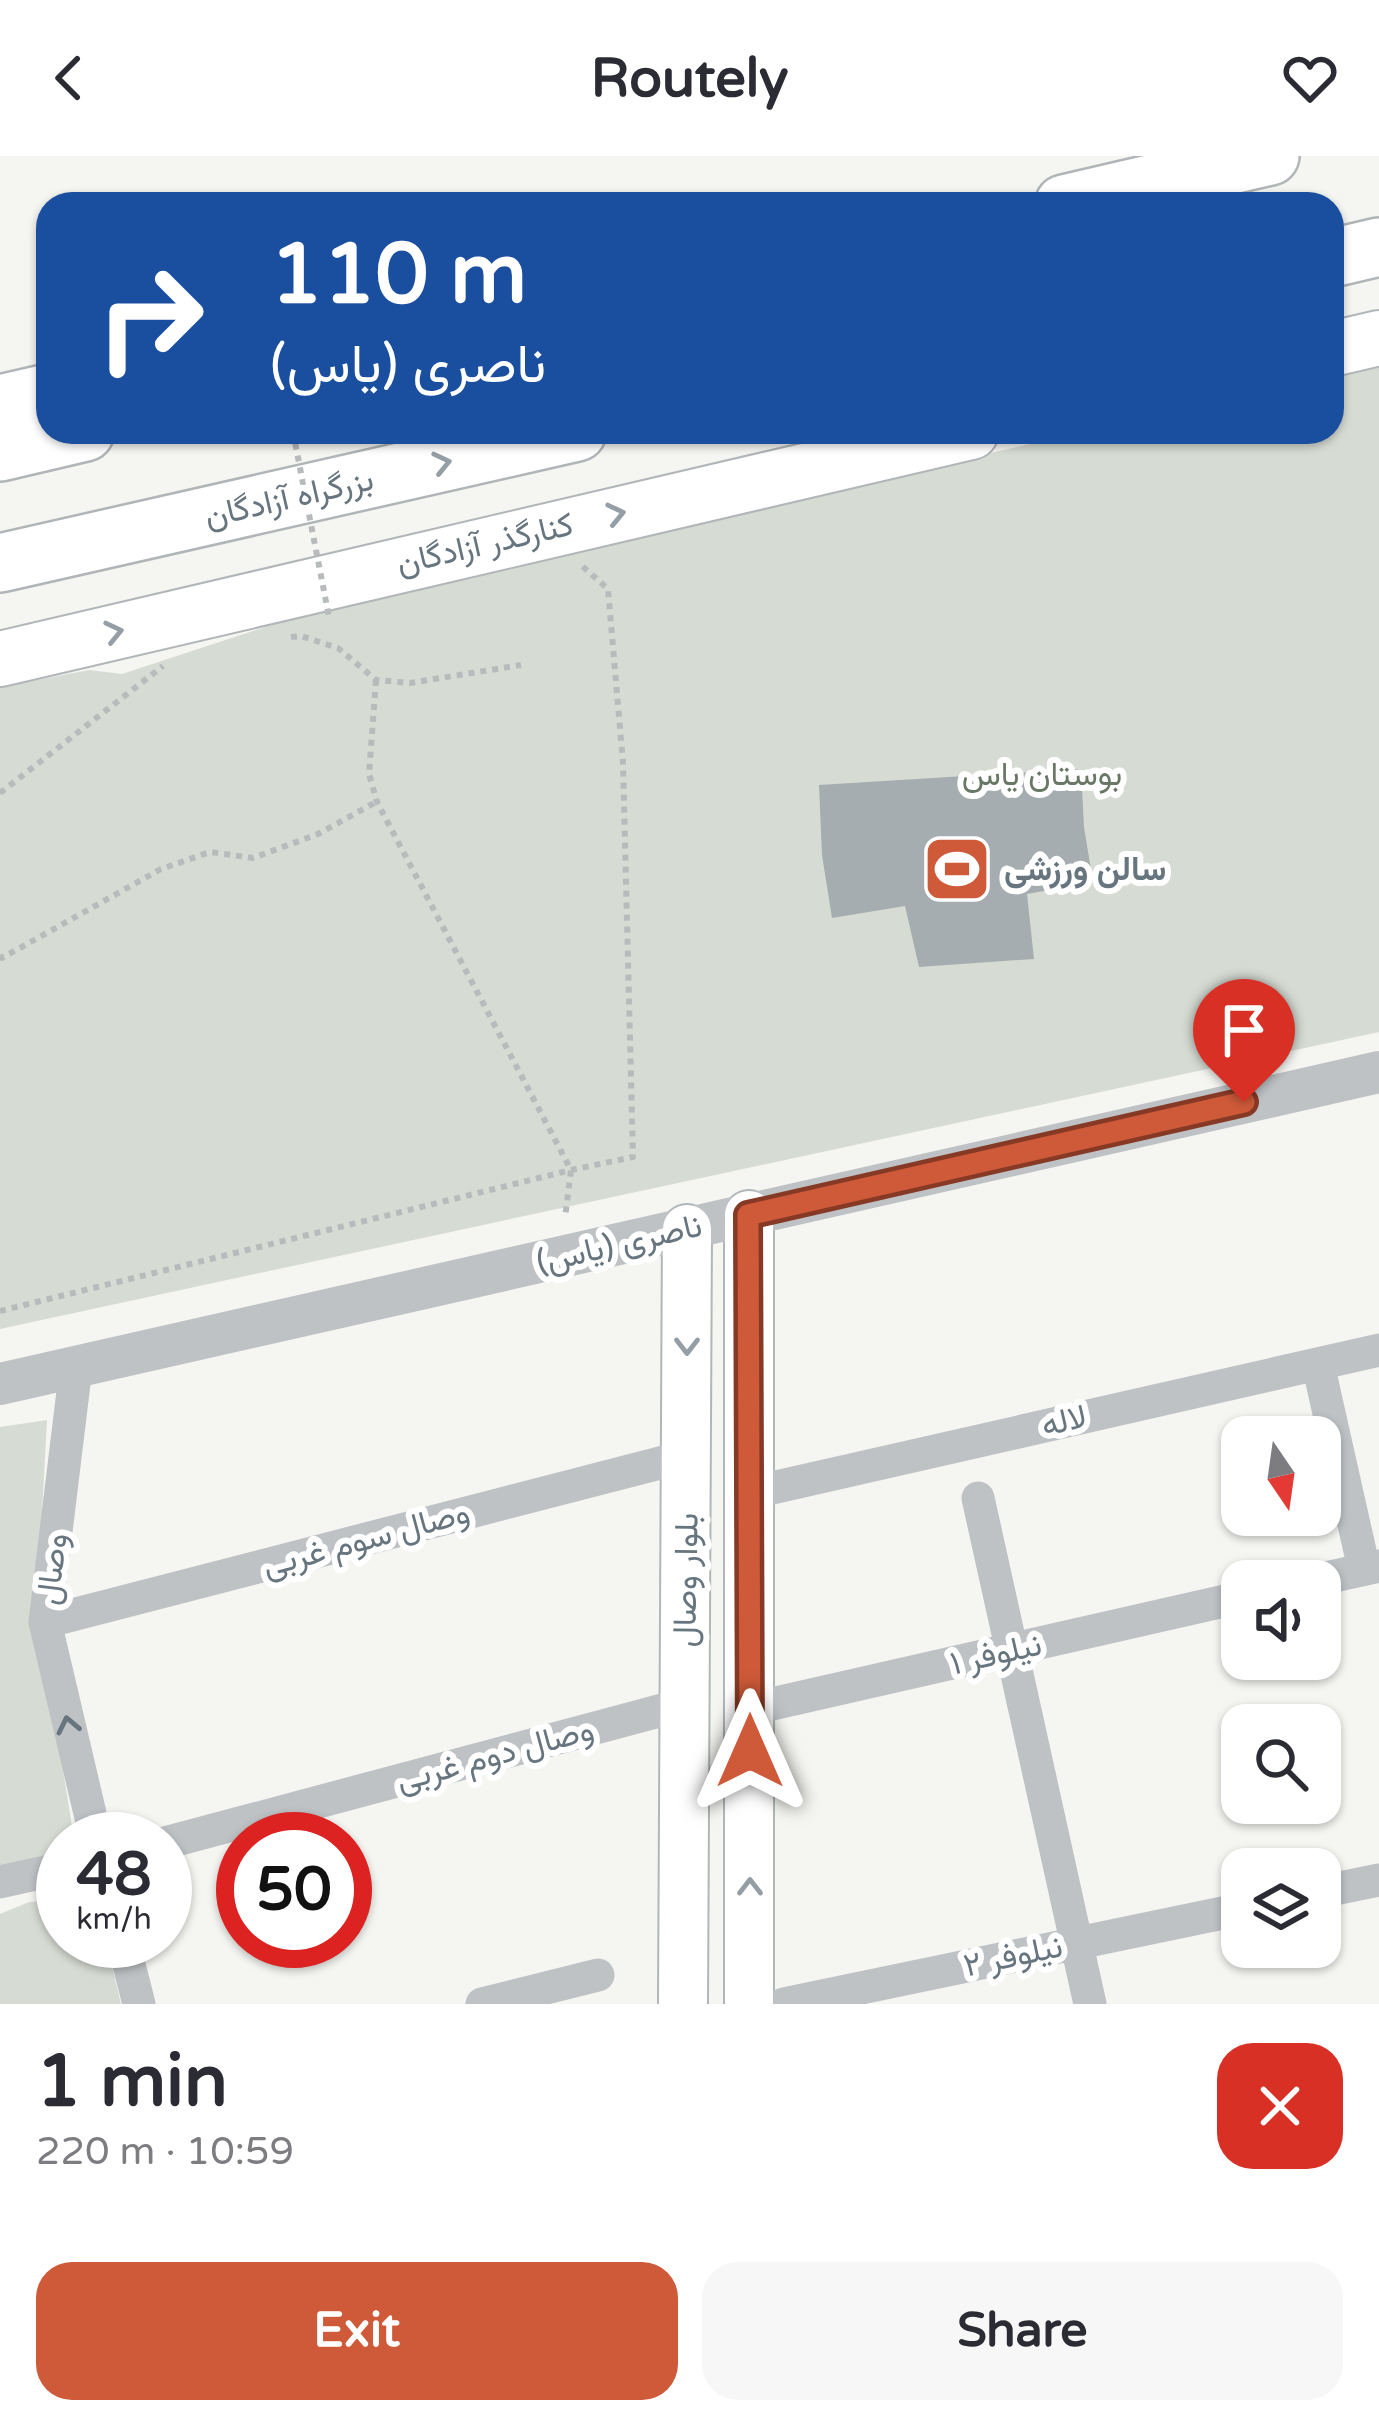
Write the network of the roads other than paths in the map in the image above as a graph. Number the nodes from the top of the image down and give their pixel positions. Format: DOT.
graph roads {
  1 [pos="1270,156"];
  2 [pos="1116,192"];
  3 [pos="1379,247"];
  4 [pos="1344,255"];
  5 [pos="1379,338"];
  6 [pos="1344,346"];
  7 [pos="36,396"];
  8 [pos="0,404"];
  9 [pos="36,444"];
  10 [pos="524,444"];
  11 [pos="919,444"];
  12 [pos="0,452"];
  13 [pos="0,563"];
  14 [pos="0,658"];
  15 [pos="1379,1072"];
  16 [pos="748,1215"];
  17 [pos="687,1229"];
  18 [pos="1379,1350"];
  19 [pos="1318,1364"];
  20 [pos="76,1367"];
  21 [pos="0,1384"];
  22 [pos="687,1456"];
  23 [pos="750,1492"];
  24 [pos="978,1498"];
  25 [pos="1372,1567"];
  26 [pos="1341,1574"];
  27 [pos="1221,1602"];
  28 [pos="45,1622"];
  29 [pos="1013,1651"];
  30 [pos="685,1704"];
  31 [pos="750,1709"];
  32 [pos="90,1812"];
  33 [pos="192,1836"];
  34 [pos="36,1874"];
  35 [pos="1379,1880"];
  36 [pos="0,1882"];
  37 [pos="1341,1888"];
  38 [pos="1221,1913"];
  39 [pos="1077,1943"];
  40 [pos="130,1968"];
  41 [pos="598,1976"];
  42 [pos="139,2004"];
  43 [pos="482,2004"];
  44 [pos="682,2004"];
  45 [pos="749,2004"];
  46 [pos="784,2004"];
  47 [pos="1090,2004"];
  1 -- 2 [label="highway"];
  3 -- 4 [label="highway"];
  5 -- 6 [label="main road"];
  7 -- 8 [label="highway"];
  9 -- 12 [label="highway"];
  13 -- 10 [label="highway, بزرگراه آزادگان, one-way"];
  14 -- 11 [label="main road, کنارگذر آزادگان, one-way"];
  15 -- 16 [label="street, ناصری (یاس)"];
  16 -- 17 [label="street, ناصری (یاس)"];
  16 -- 23 [label="main road, بلوار وصال"];
  17 -- 20 [label="street, ناصری (یاس)"];
  17 -- 22 [label="main road, بلوار وصال, one-way"];
  18 -- 19 [label="street, لاله"];
  19 -- 23 [label="street, لاله"];
  19 -- 25 [label="street"];
  20 -- 21 [label="street, ناصری (یاس)"];
  20 -- 28 [label="street, وصال"];
  22 -- 28 [label="street, وصال سوم غربی"];
  22 -- 30 [label="main road, بلوار وصال"];
  23 -- 31 [label="main road, بلوار وصال"];
  24 -- 29 [label="street"];
  25 -- 26 [label="street"];
  27 -- 29 [label="street, نیلوفر ۱"];
  32 -- 28 [label="street, وصال, one-way"];
  29 -- 31 [label="street, نیلوفر ۱"];
  29 -- 39 [label="street"];
  30 -- 33 [label="street, وصال دوم غربی"];
  30 -- 44 [label="main road, بلوار وصال"];
  45 -- 31 [label="main road, بلوار وصال, one-way"];
  34 -- 36 [label="street"];
  35 -- 37 [label="street"];
  38 -- 39 [label="street, نیلوفر ۲"];
  39 -- 46 [label="street, نیلوفر ۲"];
  39 -- 47 [label="street"];
  40 -- 42 [label="street"];
  41 -- 43 [label="street"];
}
